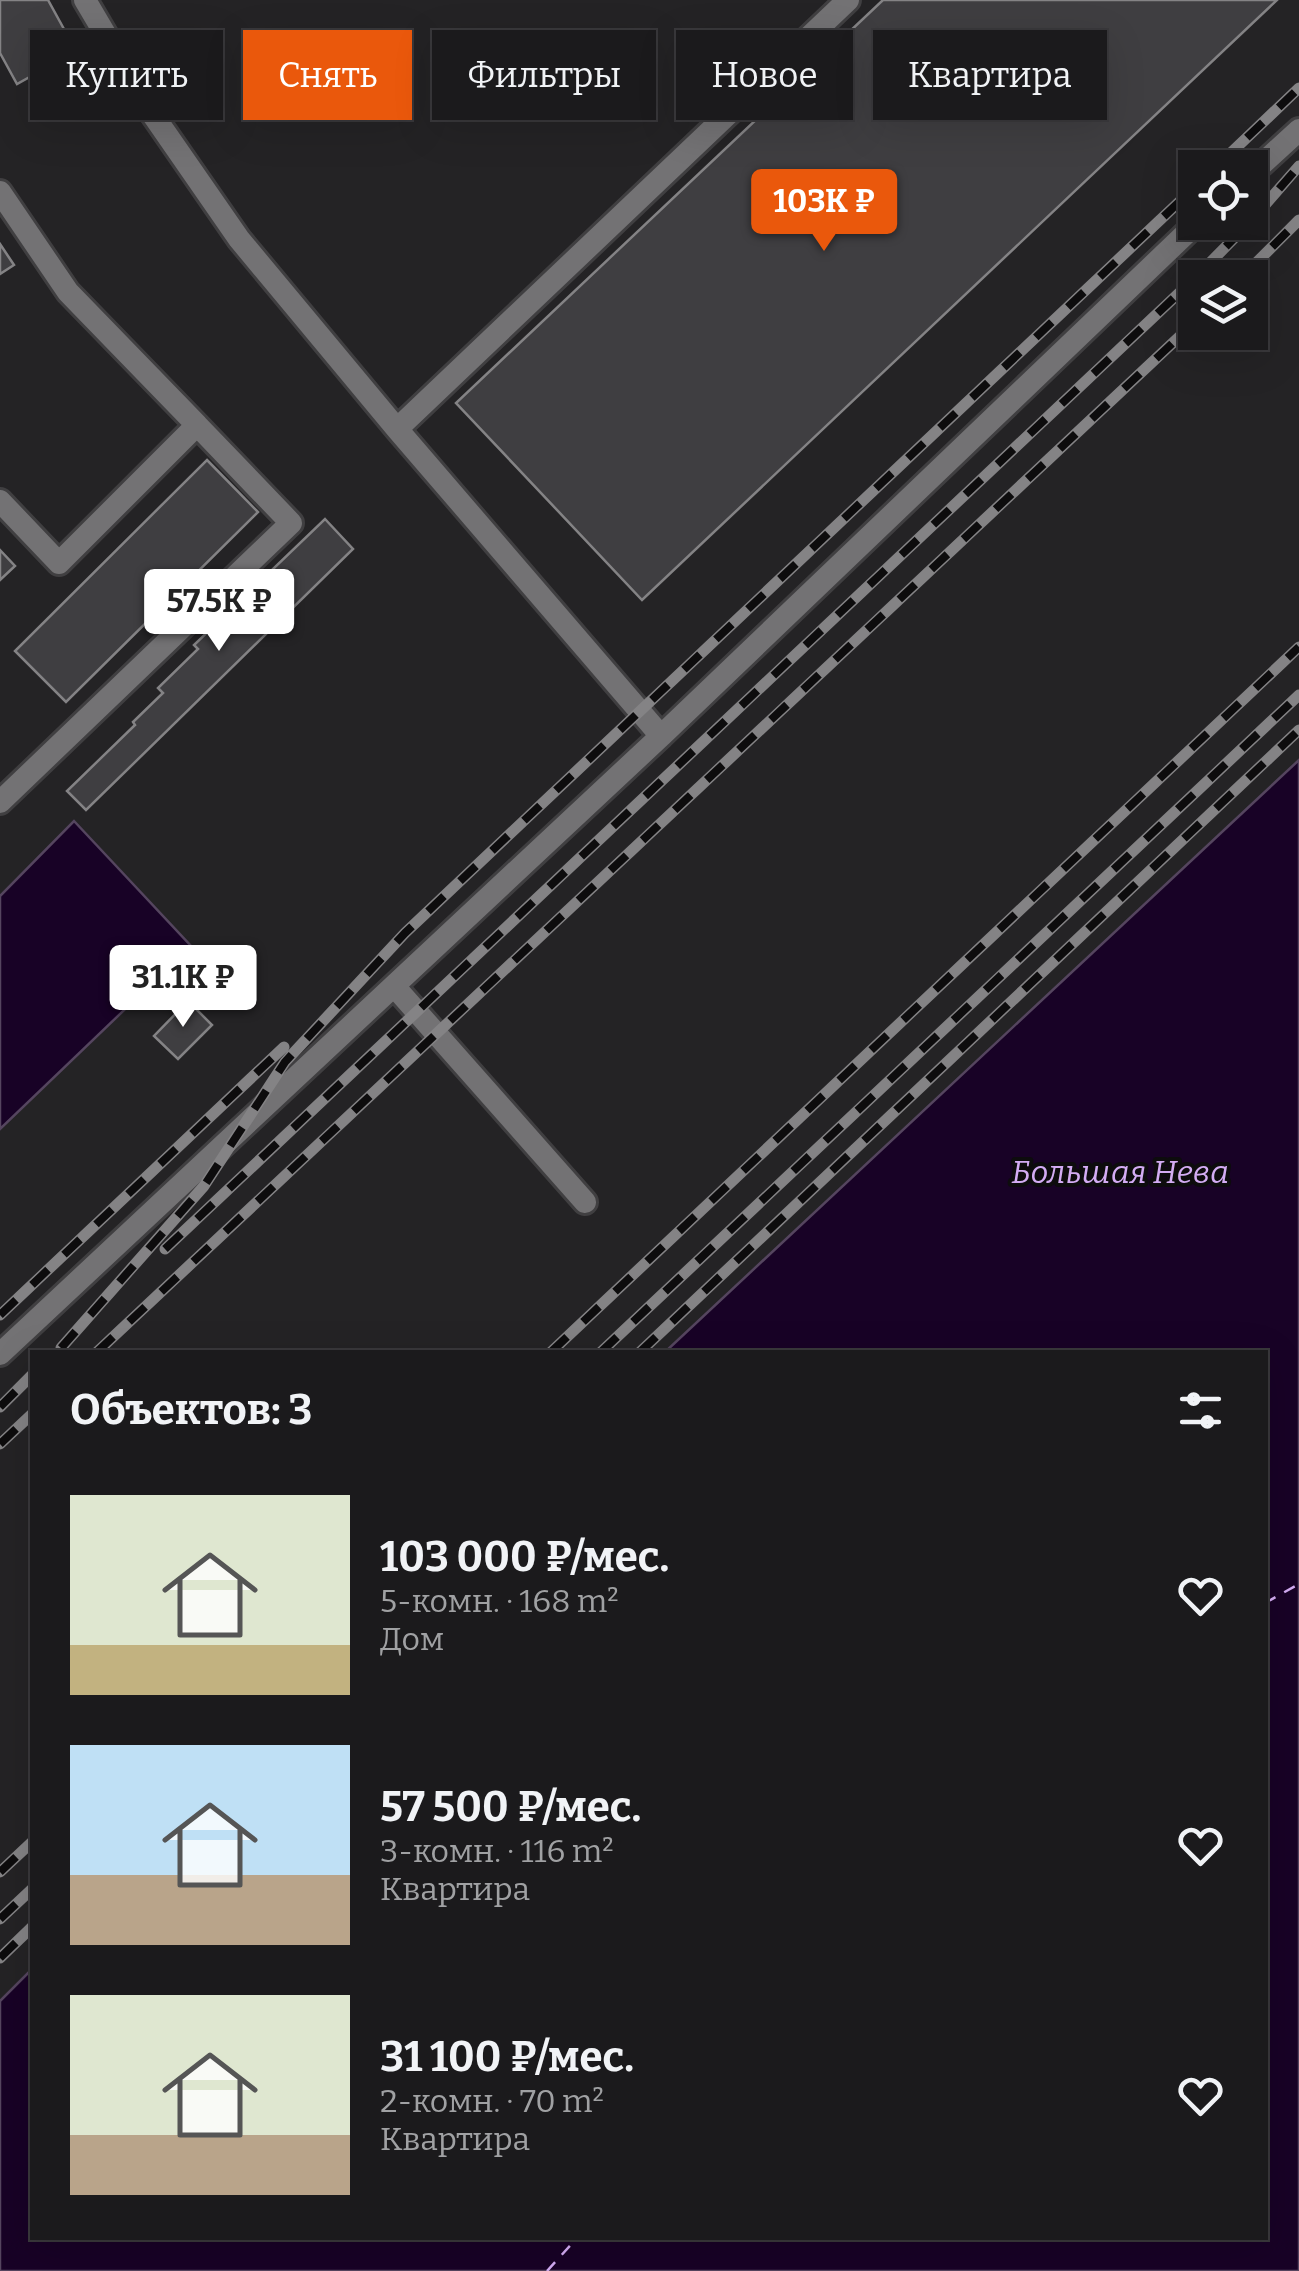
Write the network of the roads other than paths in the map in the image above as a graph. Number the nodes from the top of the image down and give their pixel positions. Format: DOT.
graph roads {
  1 [pos="85,0"];
  2 [pos="848,0"];
  3 [pos="1299,130"];
  4 [pos="1268,158"];
  5 [pos="0,192"];
  6 [pos="1179,240"];
  7 [pos="197,425"];
  8 [pos="397,429"];
  9 [pos="0,501"];
  10 [pos="661,736"];
  11 [pos="0,802"];
  12 [pos="394,986"];
  13 [pos="585,1202"];
  14 [pos="0,1354"];
  1 -- 8 [label="lane"];
  2 -- 8 [label="lane"];
  3 -- 4 [label="lane"];
  5 -- 7 [label="lane"];
  6 -- 10 [label="lane"];
  7 -- 9 [label="lane"];
  7 -- 11 [label="lane"];
  8 -- 10 [label="lane"];
  10 -- 12 [label="lane"];
  12 -- 13 [label="lane"];
  12 -- 14 [label="lane"];
}
